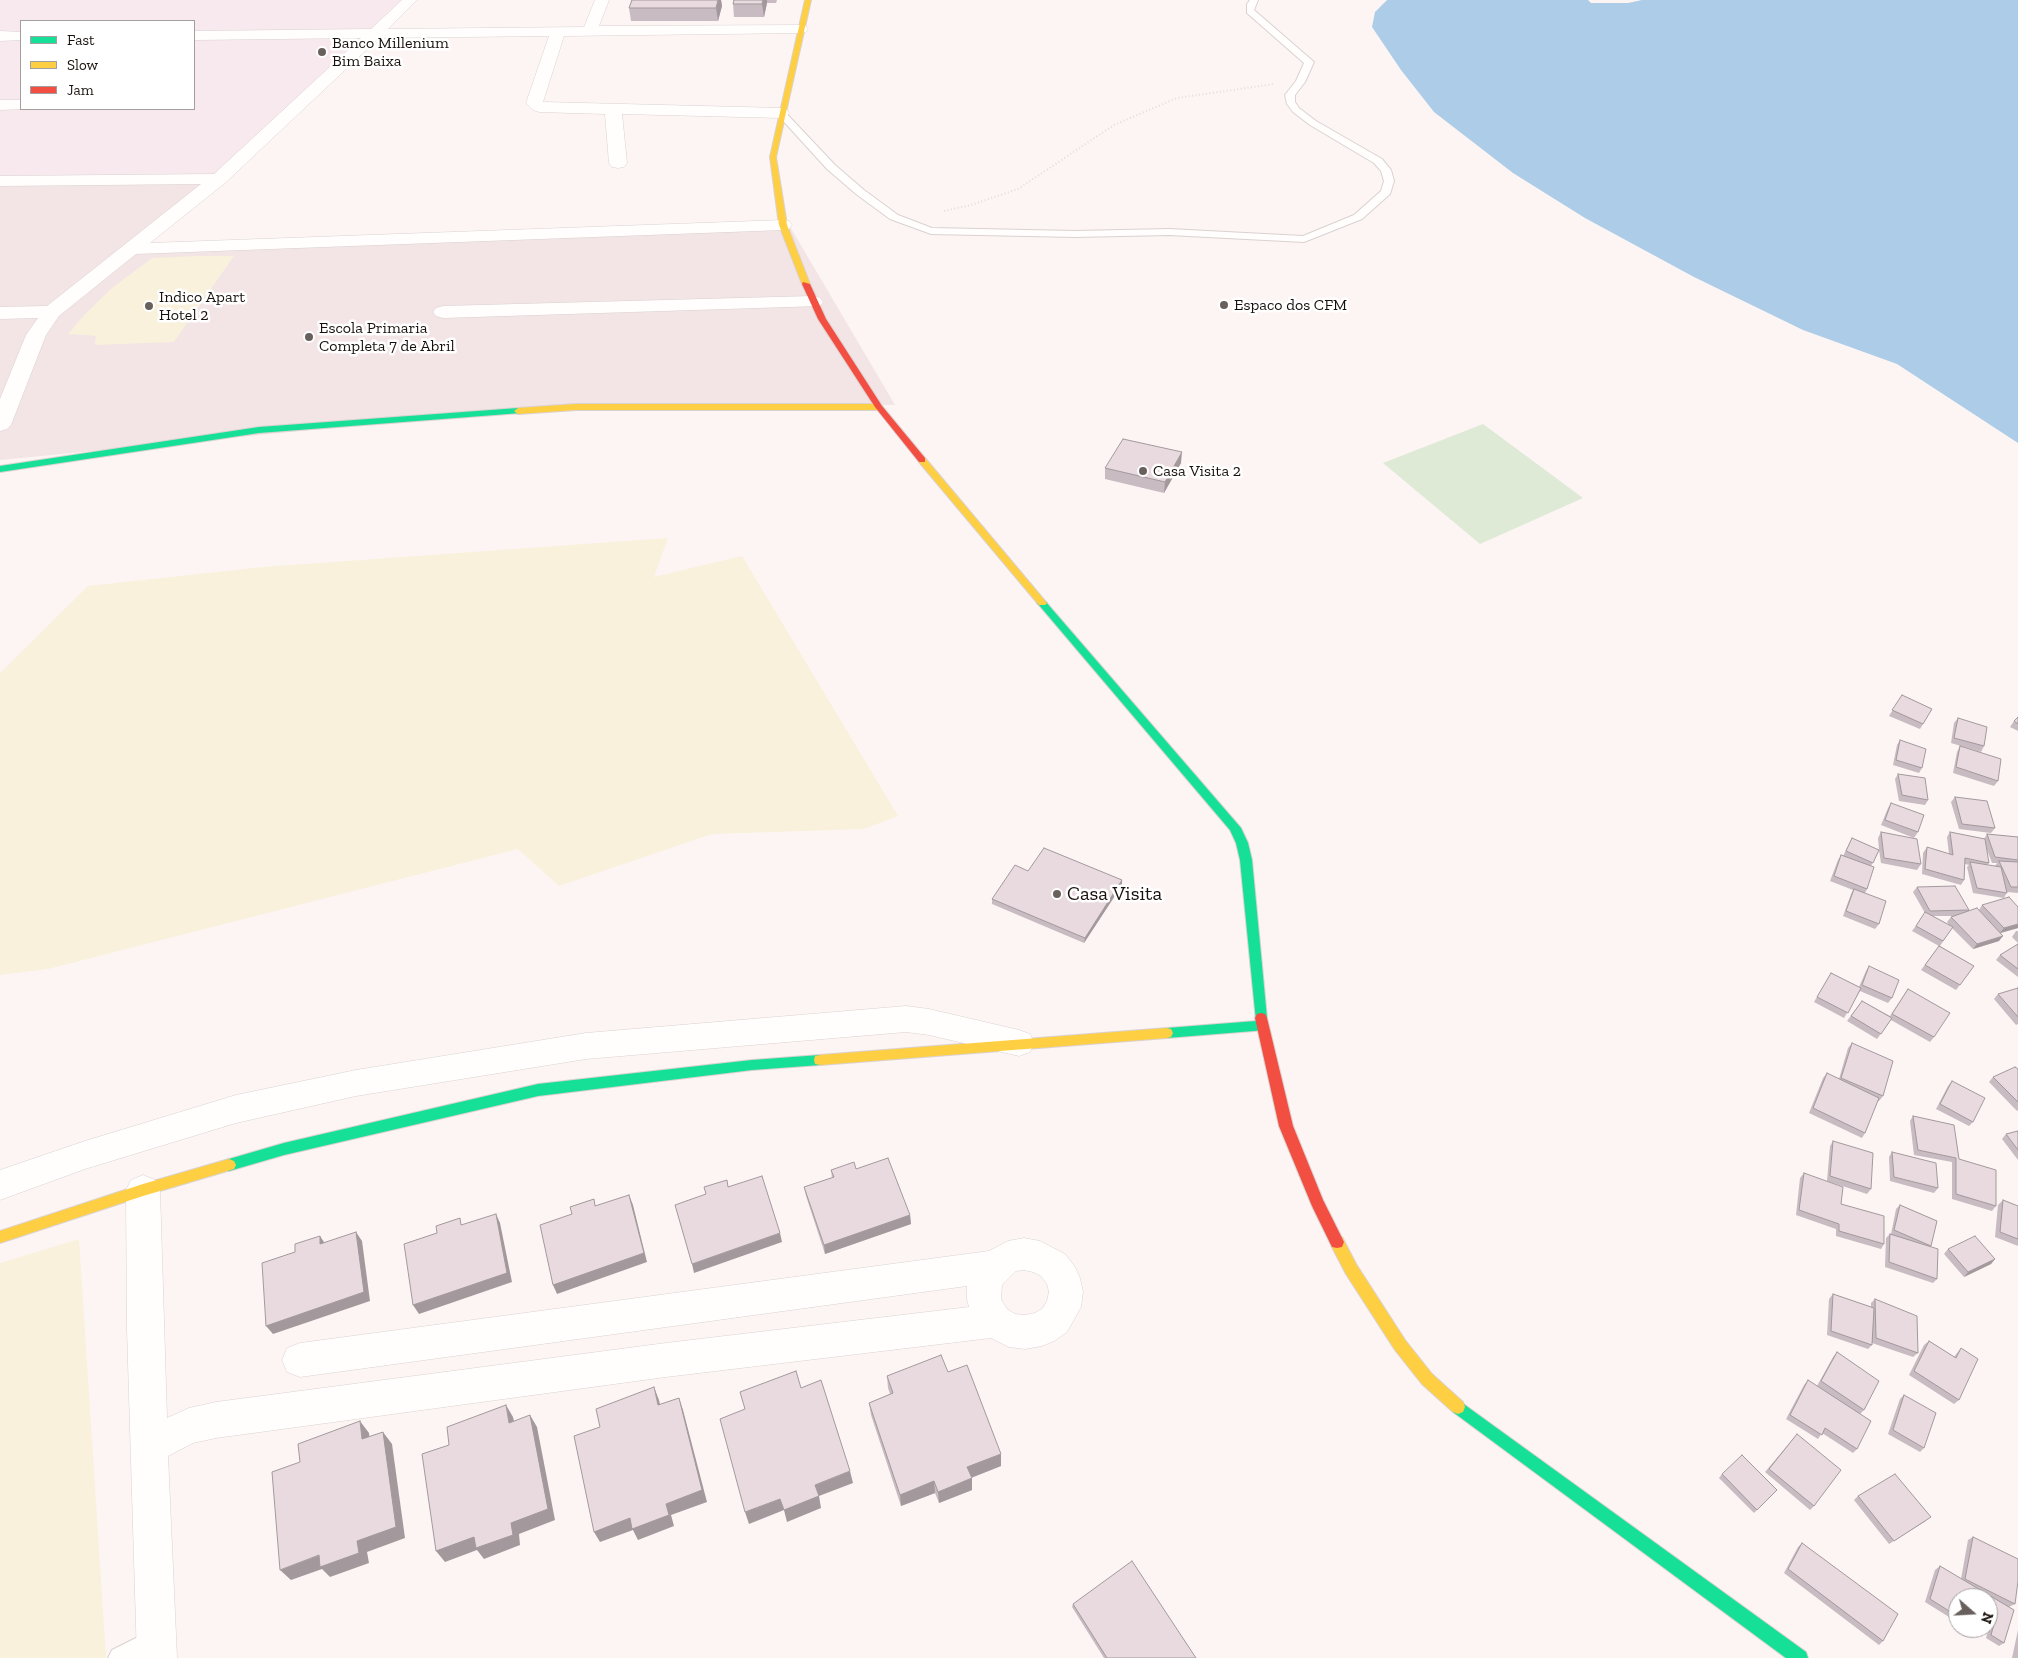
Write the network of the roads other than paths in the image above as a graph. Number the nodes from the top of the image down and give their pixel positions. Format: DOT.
graph roads {
  1 [pos="410,0"];
  2 [pos="602,0"];
  3 [pos="808,0"];
  4 [pos="1254,0"];
  5 [pos="802,29"];
  6 [pos="590,30"];
  7 [pos="558,31"];
  8 [pos="375,34"];
  9 [pos="195,35"];
  10 [pos="0,36"];
  11 [pos="20,36"];
  12 [pos="0,105"];
  13 [pos="20,105"];
  14 [pos="613,110"];
  15 [pos="781,113"];
  16 [pos="618,163"];
  17 [pos="219,179"];
  18 [pos="0,181"];
  19 [pos="782,225"];
  20 [pos="131,249"];
  21 [pos="813,302"];
  22 [pos="52,312"];
  23 [pos="443,312"];
  24 [pos="0,313"];
  25 [pos="879,407"];
  26 [pos="0,425"];
  27 [pos="0,469"];
  28 [pos="1262,1026"];
  29 [pos="1020,1044"];
  30 [pos="0,1185"];
  31 [pos="143,1190"];
  32 [pos="0,1237"];
  33 [pos="996,1266"];
  34 [pos="996,1321"];
  35 [pos="300,1360"];
  36 [pos="150,1445"];
  37 [pos="157,1649"];
  38 [pos="120,1658"];
  39 [pos="1800,1658"];
  1 -- 8 [label="street"];
  2 -- 6 [label="street"];
  3 -- 5 [label="street"];
  4 -- 15 [label="lane"];
  5 -- 6 [label="street"];
  5 -- 15 [label="street"];
  6 -- 7 [label="street"];
  7 -- 8 [label="street"];
  7 -- 14 [label="street"];
  8 -- 9 [label="street"];
  8 -- 17 [label="street"];
  10 -- 11 [label="street"];
  12 -- 13 [label="street"];
  14 -- 15 [label="street"];
  14 -- 16 [label="street"];
  15 -- 19 [label="street"];
  17 -- 18 [label="street"];
  17 -- 20 [label="street"];
  19 -- 20 [label="street"];
  19 -- 21 [label="street"];
  20 -- 22 [label="street"];
  21 -- 23 [label="street"];
  21 -- 25 [label="street"];
  22 -- 24 [label="street"];
  22 -- 26 [label="street"];
  25 -- 27 [label="street"];
  25 -- 28 [label="street"];
  28 -- 29 [label="street"];
  28 -- 39 [label="street"];
  29 -- 30 [label="street"];
  29 -- 31 [label="street"];
  31 -- 32 [label="street"];
  31 -- 36 [label="street"];
  33 -- 34 [label="street"];
  33 -- 34 [label="street"];
  33 -- 35 [label="street"];
  34 -- 36 [label="street"];
  36 -- 37 [label="street"];
  37 -- 38 [label="lane"];
}
